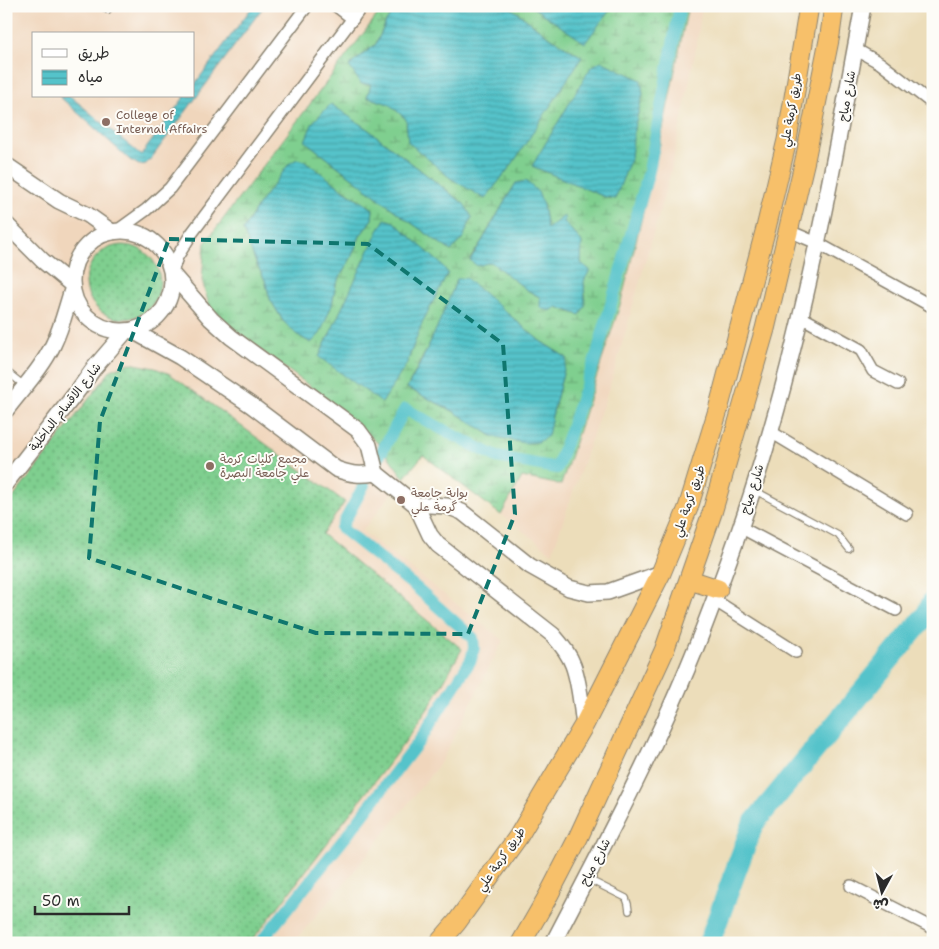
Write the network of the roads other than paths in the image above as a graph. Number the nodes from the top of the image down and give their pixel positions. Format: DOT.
graph roads {
  1 [pos="102,6"];
  2 [pos="307,6"];
  3 [pos="336,6"];
  4 [pos="362,6"];
  5 [pos="809,6"];
  6 [pos="834,6"];
  7 [pos="863,6"];
  8 [pos="108,10"];
  9 [pos="353,19"];
  10 [pos="855,49"];
  11 [pos="933,104"];
  12 [pos="6,165"];
  13 [pos="6,224"];
  14 [pos="789,231"];
  15 [pos="115,232"];
  16 [pos="816,243"];
  17 [pos="172,273"];
  18 [pos="72,287"];
  19 [pos="933,307"];
  20 [pos="801,317"];
  21 [pos="129,331"];
  22 [pos="6,371"];
  23 [pos="898,384"];
  24 [pos="25,386"];
  25 [pos="6,410"];
  26 [pos="771,432"];
  27 [pos="376,473"];
  28 [pos="6,483"];
  29 [pos="752,489"];
  30 [pos="416,505"];
  31 [pos="907,514"];
  32 [pos="740,527"];
  33 [pos="849,549"];
  34 [pos="661,573"];
  35 [pos="690,580"];
  36 [pos="716,595"];
  37 [pos="896,610"];
  38 [pos="796,652"];
  39 [pos="584,725"];
  40 [pos="586,878"];
  41 [pos="851,886"];
  42 [pos="629,910"];
  43 [pos="933,928"];
  44 [pos="439,943"];
  45 [pos="521,943"];
  46 [pos="553,943"];
  1 -- 8 [label="lane"];
  2 -- 15 [label="street"];
  3 -- 9 [label="street"];
  4 -- 9 [label="street"];
  5 -- 34 [label="highway, طريق كرمة علي"];
  6 -- 14 [label="highway, طريق كرمة علي"];
  7 -- 10 [label="street, شارع مياح"];
  9 -- 17 [label="street"];
  10 -- 11 [label="street"];
  10 -- 16 [label="street, شارع مياح"];
  12 -- 15 [label="street"];
  13 -- 18 [label="street"];
  14 -- 16 [label="street"];
  14 -- 35 [label="highway, طريق كرمة علي"];
  15 -- 17 [label="street"];
  15 -- 18 [label="street"];
  16 -- 19 [label="street"];
  16 -- 20 [label="street, شارع مياح"];
  17 -- 21 [label="street"];
  17 -- 27 [label="street"];
  18 -- 21 [label="street"];
  18 -- 24 [label="street"];
  20 -- 23 [label="street"];
  20 -- 26 [label="street, شارع مياح"];
  21 -- 27 [label="street"];
  21 -- 28 [label="street, شارع الاقسام الداخلية"];
  22 -- 24 [label="lane"];
  24 -- 25 [label="street"];
  26 -- 29 [label="street, شارع مياح"];
  26 -- 31 [label="street"];
  27 -- 30 [label="street"];
  29 -- 32 [label="street, شارع مياح"];
  29 -- 33 [label="lane"];
  30 -- 34 [label="street"];
  30 -- 39 [label="street"];
  32 -- 36 [label="street, شارع مياح"];
  32 -- 37 [label="street"];
  34 -- 39 [label="highway, طريق كرمة علي"];
  35 -- 36 [label="highway"];
  35 -- 45 [label="highway, طريق كرمة علي"];
  36 -- 38 [label="street"];
  36 -- 40 [label="street, شارع مياح"];
  39 -- 44 [label="highway, طريق كرمة علي"];
  40 -- 42 [label="lane"];
  40 -- 46 [label="street, شارع مياح"];
  41 -- 43 [label="street"];
}
